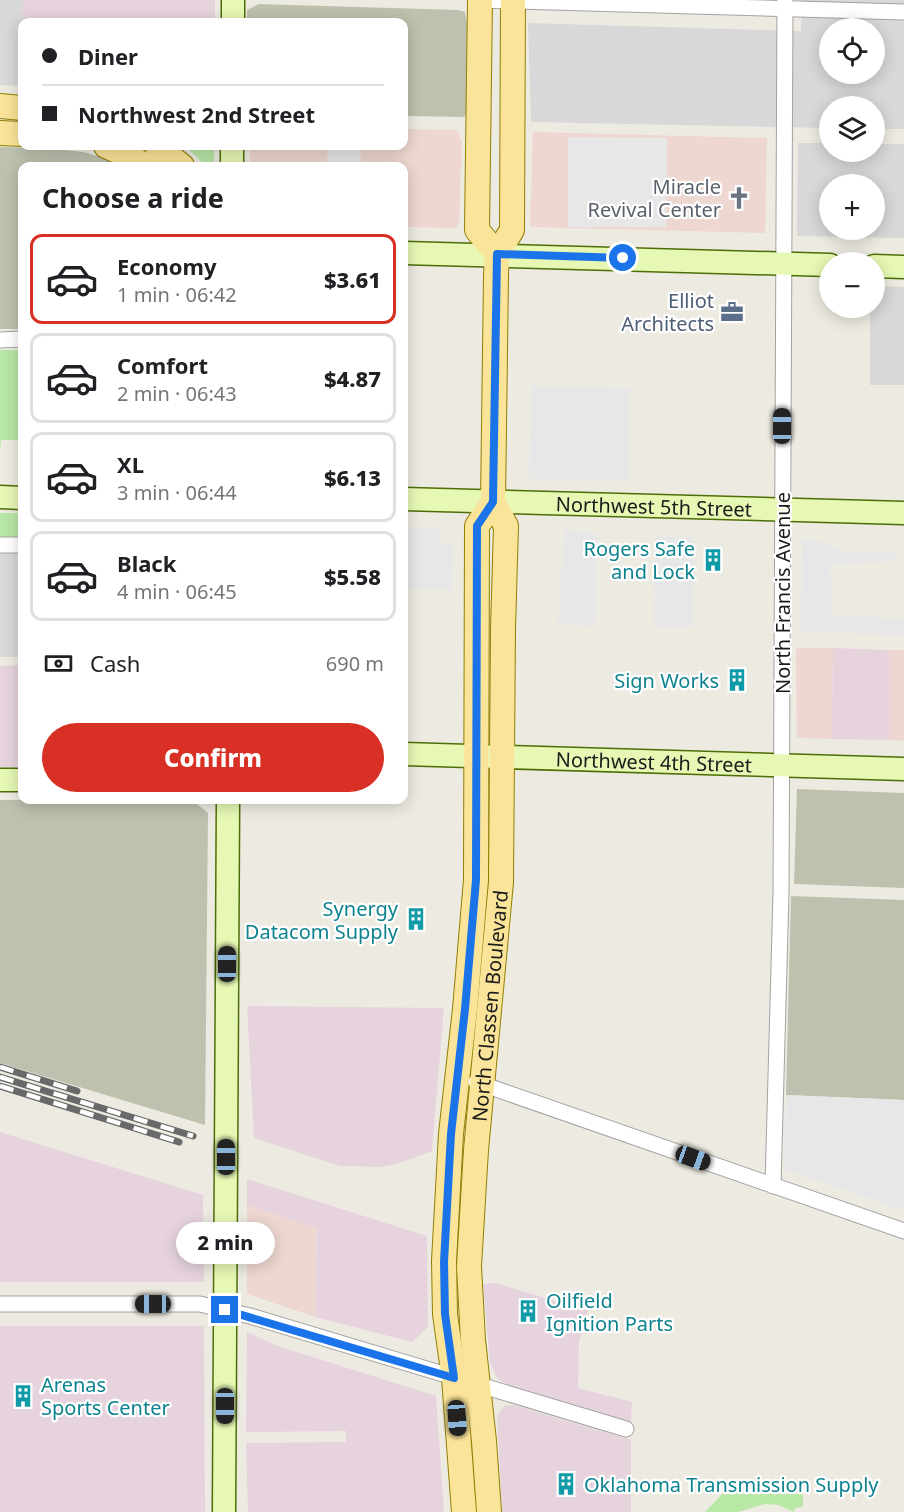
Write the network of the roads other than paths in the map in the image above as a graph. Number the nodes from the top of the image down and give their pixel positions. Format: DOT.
graph roads {
  1 [pos="233,0"];
  2 [pos="480,0"];
  3 [pos="513,1"];
  4 [pos="785,4"];
  5 [pos="904,12"];
  6 [pos="233,18"];
  7 [pos="0,106"];
  8 [pos="18,108"];
  9 [pos="0,133"];
  10 [pos="18,134"];
  11 [pos="115,150"];
  12 [pos="162,150"];
  13 [pos="139,162"];
  14 [pos="177,162"];
  15 [pos="408,253"];
  16 [pos="497,254"];
  17 [pos="783,263"];
  18 [pos="819,265"];
  19 [pos="885,266"];
  20 [pos="904,267"];
  21 [pos="18,339"];
  22 [pos="0,340"];
  23 [pos="0,497"];
  24 [pos="18,498"];
  25 [pos="408,499"];
  26 [pos="493,502"];
  27 [pos="782,510"];
  28 [pos="904,513"];
  29 [pos="0,545"];
  30 [pos="18,545"];
  31 [pos="408,754"];
  32 [pos="477,756"];
  33 [pos="502,757"];
  34 [pos="781,765"];
  35 [pos="904,769"];
  36 [pos="0,780"];
  37 [pos="18,780"];
  38 [pos="228,804"];
  39 [pos="458,1075"];
  40 [pos="482,1084"];
  41 [pos="773,1186"];
  42 [pos="904,1231"];
  43 [pos="0,1304"];
  44 [pos="225,1310"];
  45 [pos="454,1378"];
  46 [pos="479,1386"];
  47 [pos="626,1430"];
  48 [pos="224,1512"];
  49 [pos="464,1512"];
  50 [pos="489,1512"];
  1 -- 6 [label="main road"];
  2 -- 3 [label="street"];
  2 -- 16 [label="main road"];
  3 -- 4 [label="street"];
  3 -- 16 [label="main road, North Classen Boulevard"];
  4 -- 5 [label="street"];
  4 -- 17 [label="street, North Francis Avenue"];
  7 -- 8 [label="main road"];
  9 -- 10 [label="main road"];
  11 -- 13 [label="main road"];
  12 -- 14 [label="main road"];
  15 -- 16 [label="main road"];
  16 -- 17 [label="main road"];
  16 -- 26 [label="main road, North Classen Boulevard"];
  17 -- 18 [label="main road"];
  17 -- 27 [label="street, North Francis Avenue"];
  19 -- 20 [label="main road"];
  21 -- 22 [label="street"];
  23 -- 24 [label="main road"];
  25 -- 26 [label="main road, Northwest 5th Street"];
  26 -- 27 [label="main road, Northwest 5th Street"];
  26 -- 32 [label="main road, North Classen Boulevard"];
  26 -- 33 [label="main road, North Classen Boulevard"];
  27 -- 28 [label="main road, Northwest 5th Street"];
  27 -- 34 [label="street, North Francis Avenue"];
  29 -- 30 [label="street"];
  31 -- 32 [label="main road, Northwest 4th Street"];
  32 -- 33 [label="main road, Northwest 4th Street"];
  32 -- 39 [label="main road, North Classen Boulevard"];
  33 -- 34 [label="main road, Northwest 4th Street"];
  33 -- 40 [label="main road, North Classen Boulevard"];
  34 -- 35 [label="main road, Northwest 4th Street"];
  34 -- 41 [label="street, North Francis Avenue"];
  36 -- 37 [label="main road"];
  38 -- 44 [label="main road"];
  39 -- 40 [label="street"];
  39 -- 45 [label="main road, North Classen Boulevard"];
  40 -- 41 [label="street"];
  40 -- 46 [label="main road, North Classen Boulevard"];
  41 -- 42 [label="street"];
  43 -- 44 [label="street"];
  44 -- 45 [label="street"];
  44 -- 48 [label="main road"];
  45 -- 46 [label="street"];
  45 -- 49 [label="main road, North Classen Boulevard"];
  46 -- 47 [label="street"];
  46 -- 50 [label="main road, North Classen Boulevard"];
}
